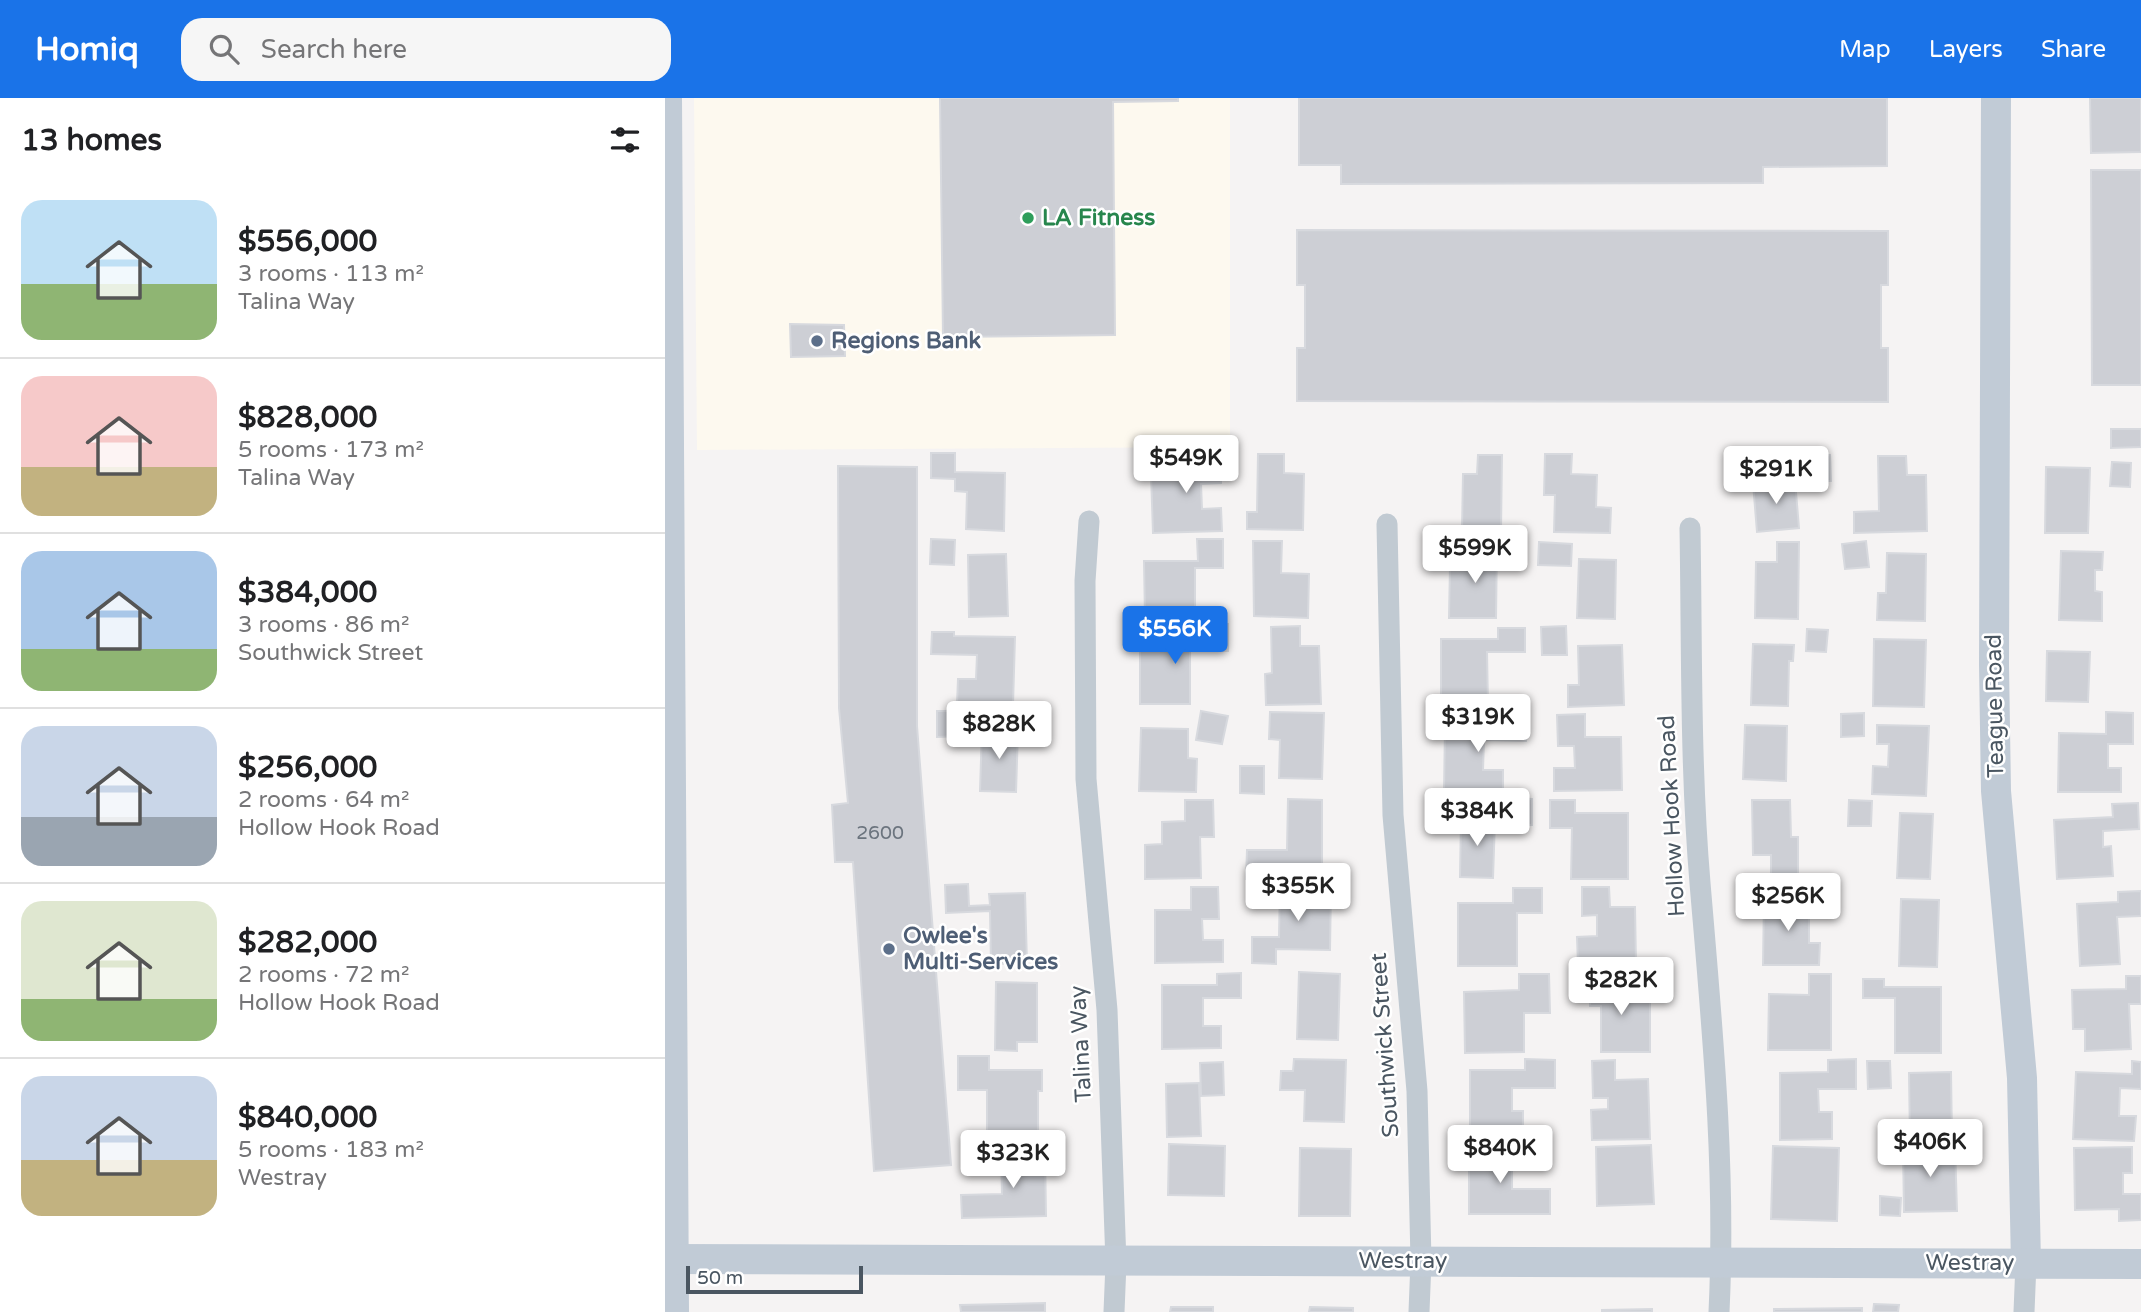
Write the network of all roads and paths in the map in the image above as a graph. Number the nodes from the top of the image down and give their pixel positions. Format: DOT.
graph roads {
  1 [pos="667,98"];
  2 [pos="1996,98"];
  3 [pos="1089,521"];
  4 [pos="1387,524"];
  5 [pos="1690,527"];
  6 [pos="669,829"];
  7 [pos="670,1259"];
  8 [pos="1421,1261"];
  9 [pos="1116,1262"];
  10 [pos="1721,1262"];
  11 [pos="2026,1263"];
  12 [pos="2141,1264"];
  13 [pos="674,1312"];
  14 [pos="1114,1312"];
  15 [pos="1419,1312"];
  16 [pos="1719,1312"];
  17 [pos="2024,1312"];
  1 -- 6 [label="street"];
  2 -- 11 [label="street, Teague Road"];
  3 -- 9 [label="street, Talina Way"];
  4 -- 8 [label="street, Southwick Street"];
  5 -- 10 [label="street, Hollow Hook Road"];
  6 -- 7 [label="street"];
  7 -- 9 [label="street, Westray"];
  7 -- 13 [label="street"];
  8 -- 9 [label="street, Westray"];
  8 -- 10 [label="street, Westray"];
  8 -- 15 [label="street, Southwick Street"];
  9 -- 14 [label="street, Talina Way"];
  10 -- 11 [label="street, Westray"];
  10 -- 16 [label="street, Hollow Hook Road"];
  11 -- 12 [label="street, Westray"];
  11 -- 17 [label="street, Teague Road"];
}
